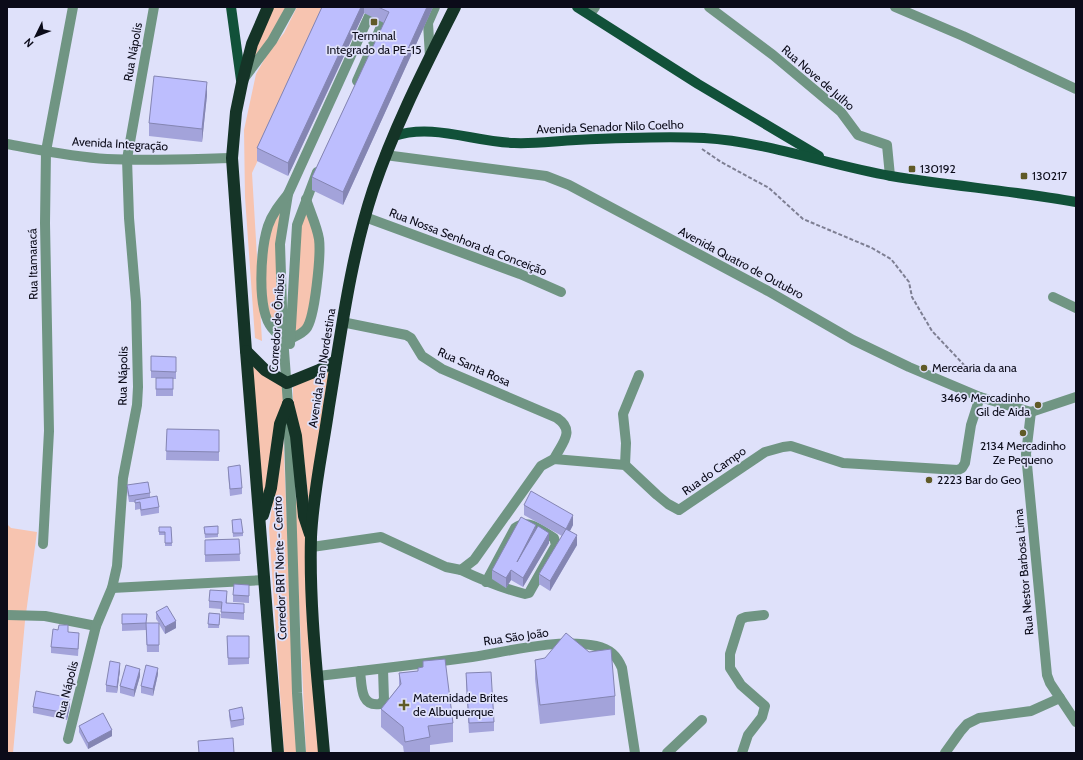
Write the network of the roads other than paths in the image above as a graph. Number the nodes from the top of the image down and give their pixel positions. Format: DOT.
graph roads {
  1 [pos="73,7"];
  2 [pos="154,7"];
  3 [pos="231,7"];
  4 [pos="268,7"];
  5 [pos="291,7"];
  6 [pos="435,7"];
  7 [pos="455,7"];
  8 [pos="577,7"];
  9 [pos="895,7"];
  10 [pos="715,9"];
  11 [pos="372,10"];
  12 [pos="592,11"];
  13 [pos="386,16"];
  14 [pos="430,57"];
  15 [pos="242,83"];
  16 [pos="1076,89"];
  17 [pos="352,93"];
  18 [pos="394,136"];
  19 [pos="7,144"];
  20 [pos="46,152"];
  21 [pos="385,155"];
  22 [pos="232,158"];
  23 [pos="127,159"];
  24 [pos="827,161"];
  25 [pos="321,164"];
  26 [pos="890,176"];
  27 [pos="288,194"];
  28 [pos="306,199"];
  29 [pos="1076,202"];
  30 [pos="365,217"];
  31 [pos="561,292"];
  32 [pos="1053,297"];
  33 [pos="1076,308"];
  34 [pos="342,322"];
  35 [pos="286,338"];
  36 [pos="246,351"];
  37 [pos="336,361"];
  38 [pos="639,376"];
  39 [pos="287,383"];
  40 [pos="980,397"];
  41 [pos="1076,398"];
  42 [pos="288,404"];
  43 [pos="1031,412"];
  44 [pos="554,459"];
  45 [pos="625,465"];
  46 [pos="261,522"];
  47 [pos="312,542"];
  48 [pos="43,544"];
  49 [pos="461,570"];
  50 [pos="265,580"];
  51 [pos="486,582"];
  52 [pos="112,588"];
  53 [pos="7,615"];
  54 [pos="764,615"];
  55 [pos="96,626"];
  56 [pos="383,668"];
  57 [pos="360,671"];
  58 [pos="318,676"];
  59 [pos="1060,698"];
  60 [pos="702,720"];
  61 [pos="1076,722"];
  62 [pos="68,739"];
  63 [pos="278,753"];
  64 [pos="301,753"];
  65 [pos="324,753"];
  66 [pos="635,753"];
  67 [pos="667,753"];
  68 [pos="742,753"];
  69 [pos="945,753"];
  1 -- 20 [label="street, Rua Itamaracá"];
  2 -- 23 [label="street, Rua Nápolis"];
  3 -- 15 [label="main road"];
  4 -- 15 [label="highway"];
  5 -- 15 [label="street"];
  6 -- 14 [label="street"];
  7 -- 14 [label="highway, Avenida Pan Nordestina"];
  8 -- 12 [label="main road, Avenida Senador Nilo Coelho"];
  9 -- 16 [label="street"];
  10 -- 26 [label="street, Rua Nove de Julho"];
  11 -- 27 [label="street"];
  12 -- 24 [label="main road, Avenida Senador Nilo Coelho"];
  13 -- 17 [label="street"];
  14 -- 18 [label="highway, Avenida Pan Nordestina"];
  15 -- 22 [label="highway"];
  18 -- 21 [label="highway, Avenida Pan Nordestina"];
  18 -- 24 [label="main road, Avenida Senador Nilo Coelho"];
  19 -- 20 [label="street, Avenida Integração"];
  20 -- 23 [label="street, Avenida Integração"];
  20 -- 48 [label="street, Rua Itamaracá"];
  21 -- 30 [label="highway, Avenida Pan Nordestina"];
  21 -- 40 [label="street, Avenida Quatro de Outubro"];
  22 -- 23 [label="street, Avenida Integração"];
  22 -- 36 [label="highway"];
  23 -- 52 [label="street, Rua Nápolis"];
  24 -- 26 [label="main road, Avenida Senador Nilo Coelho"];
  25 -- 28 [label="street"];
  26 -- 29 [label="main road, Avenida Senador Nilo Coelho"];
  27 -- 35 [label="street, Corredor de Ônibus"];
  27 -- 35 [label="street"];
  28 -- 35 [label="street, Corredor de Ônibus"];
  28 -- 35 [label="street"];
  30 -- 31 [label="street, Rua Nossa Senhora da Conceição"];
  30 -- 34 [label="highway, Avenida Pan Nordestina"];
  32 -- 33 [label="street"];
  34 -- 37 [label="highway, Avenida Pan Nordestina"];
  34 -- 44 [label="street, Rua Santa Rosa"];
  35 -- 39 [label="street, Corredor de Ônibus"];
  36 -- 39 [label="highway"];
  36 -- 46 [label="highway"];
  37 -- 39 [label="highway"];
  37 -- 47 [label="highway, Avenida Pan Nordestina"];
  38 -- 45 [label="street"];
  39 -- 42 [label="street, Corredor BRT Norte - Centro"];
  40 -- 43 [label="street, Avenida Quatro de Outubro"];
  40 -- 45 [label="street, Rua do Campo"];
  41 -- 43 [label="street"];
  42 -- 46 [label="highway"];
  42 -- 47 [label="highway"];
  42 -- 64 [label="street, Corredor BRT Norte - Centro"];
  43 -- 59 [label="street, Rua Nestor Barbosa Lima"];
  44 -- 45 [label="street"];
  44 -- 49 [label="street"];
  46 -- 50 [label="highway"];
  47 -- 49 [label="street"];
  47 -- 58 [label="highway, Avenida Pan Nordestina"];
  49 -- 51 [label="street"];
  50 -- 52 [label="street"];
  50 -- 63 [label="highway"];
  51 -- 51 [label="street"];
  52 -- 55 [label="street, Rua Nápolis"];
  53 -- 55 [label="street"];
  54 -- 68 [label="street"];
  55 -- 62 [label="street, Rua Nápolis"];
  56 -- 57 [label="street, Rua São João"];
  56 -- 57 [label="street"];
  56 -- 66 [label="street, Rua São João"];
  57 -- 58 [label="street, Rua São João"];
  58 -- 65 [label="highway, Avenida Pan Nordestina"];
  59 -- 61 [label="street, Rua Nestor Barbosa Lima"];
  59 -- 69 [label="street"];
  60 -- 67 [label="street"];
}
